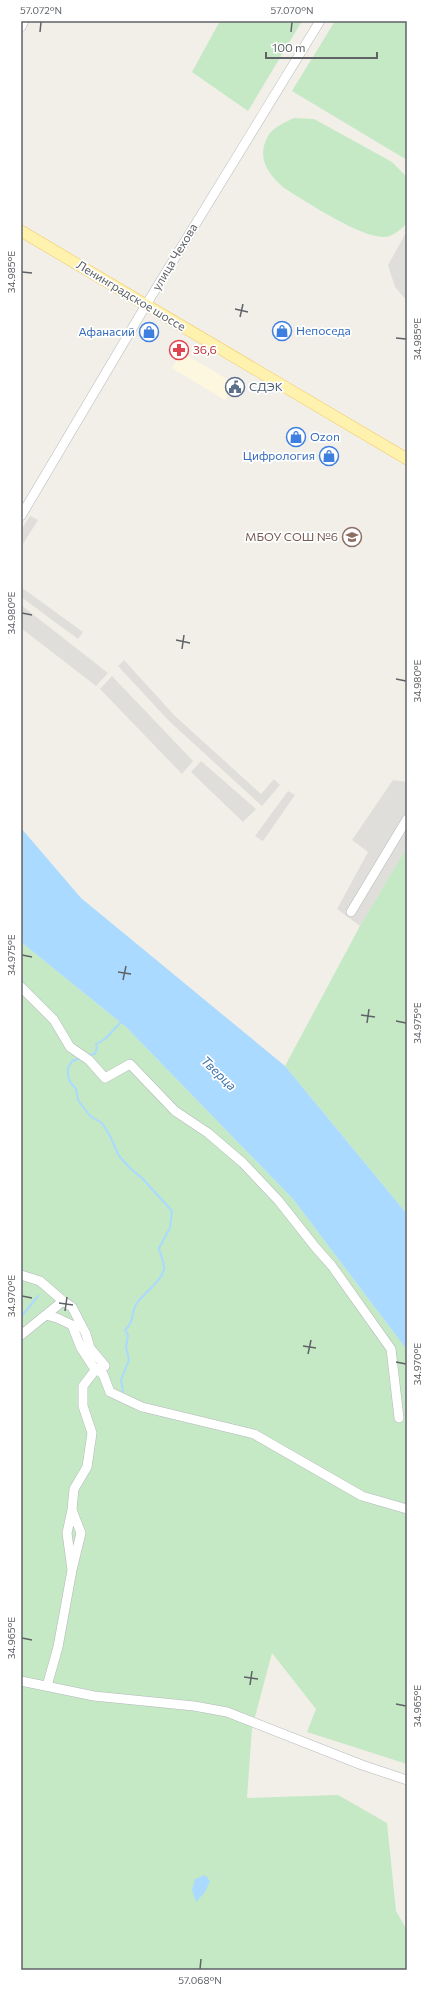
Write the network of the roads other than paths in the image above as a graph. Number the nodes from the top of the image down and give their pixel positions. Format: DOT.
graph roads {
  1 [pos="24,21"];
  2 [pos="320,21"];
  3 [pos="21,27"];
  4 [pos="21,231"];
  5 [pos="146,305"];
  6 [pos="407,459"];
  7 [pos="21,516"];
  8 [pos="407,819"];
  9 [pos="351,912"];
  10 [pos="21,987"];
  11 [pos="21,1275"];
  12 [pos="63,1301"];
  13 [pos="46,1315"];
  14 [pos="21,1335"];
  15 [pos="96,1369"];
  16 [pos="398,1418"];
  17 [pos="407,1509"];
  18 [pos="72,1510"];
  19 [pos="72,1570"];
  20 [pos="21,1681"];
  21 [pos="47,1686"];
  22 [pos="407,1780"];
  1 -- 3 [label="street"];
  2 -- 5 [label="street, улица Чехова"];
  4 -- 5 [label="main road, Ленинградское шоссе"];
  5 -- 6 [label="main road, Ленинградское шоссе"];
  5 -- 7 [label="street, улица Чехова"];
  8 -- 9 [label="street"];
  10 -- 16 [label="street"];
  11 -- 12 [label="street"];
  12 -- 13 [label="street"];
  12 -- 15 [label="street"];
  13 -- 14 [label="street"];
  13 -- 15 [label="street"];
  15 -- 17 [label="street"];
  15 -- 18 [label="street"];
  18 -- 19 [label="street"];
  18 -- 19 [label="street"];
  19 -- 21 [label="street"];
  20 -- 21 [label="street"];
  21 -- 22 [label="street"];
}
